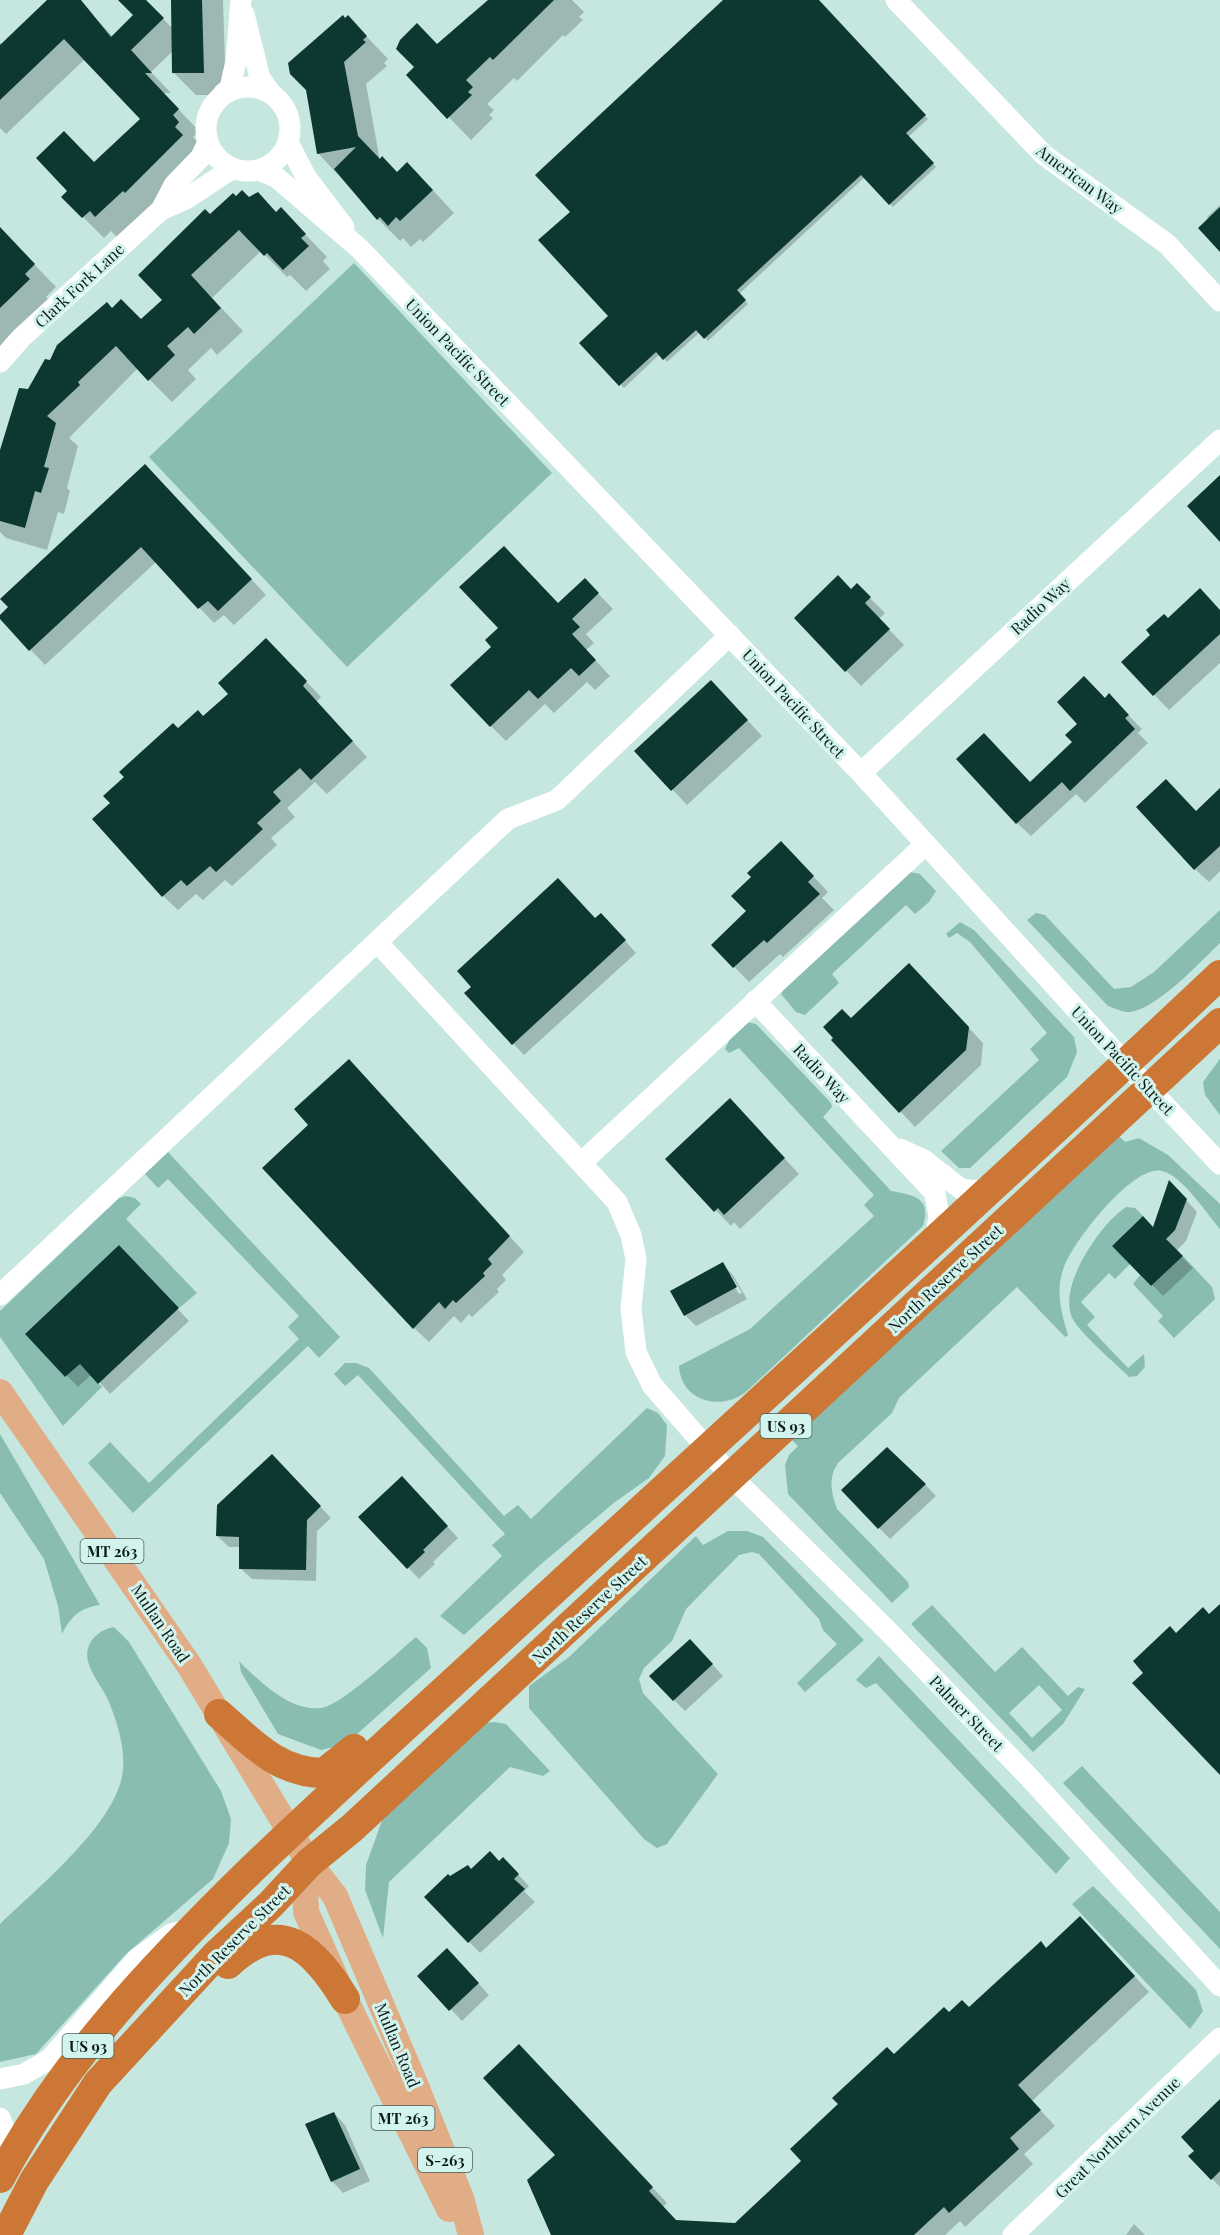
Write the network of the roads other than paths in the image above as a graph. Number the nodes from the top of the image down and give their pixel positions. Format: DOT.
graph roads {
  1 [pos="896,0"];
  2 [pos="241,2"];
  3 [pos="270,92"];
  4 [pos="223,94"];
  5 [pos="208,142"];
  6 [pos="288,142"];
  7 [pos="233,168"];
  8 [pos="259,170"];
  9 [pos="161,210"];
  10 [pos="360,249"];
  11 [pos="1220,301"];
  12 [pos="0,362"];
  13 [pos="1220,440"];
  14 [pos="730,635"];
  15 [pos="861,773"];
  16 [pos="926,844"];
  17 [pos="378,943"];
  18 [pos="1220,975"];
  19 [pos="756,1001"];
  20 [pos="1220,1023"];
  21 [pos="1126,1064"];
  22 [pos="1149,1089"];
  23 [pos="888,1144"];
  24 [pos="581,1163"];
  25 [pos="1220,1164"];
  26 [pos="992,1187"];
  27 [pos="935,1239"];
  28 [pos="0,1295"];
  29 [pos="0,1392"];
  30 [pos="706,1448"];
  31 [pos="731,1476"];
  32 [pos="646,1505"];
  33 [pos="219,1714"];
  34 [pos="292,1831"];
  35 [pos="309,1863"];
  36 [pos="194,1927"];
  37 [pos="1220,1986"];
  38 [pos="345,1999"];
  39 [pos="1220,2038"];
  40 [pos="0,2079"];
  41 [pos="98,2083"];
  42 [pos="416,2085"];
  43 [pos="0,2118"];
  44 [pos="5,2169"];
  45 [pos="6,2235"];
  46 [pos="465,2235"];
  47 [pos="471,2235"];
  48 [pos="1013,2235"];
  1 -- 11 [label="street, American Way"];
  2 -- 3 [label="street"];
  2 -- 4 [label="street"];
  3 -- 4 [label="street"];
  3 -- 6 [label="street"];
  4 -- 5 [label="street"];
  5 -- 7 [label="street"];
  5 -- 9 [label="street, Clark Fork Lane"];
  6 -- 8 [label="street"];
  6 -- 10 [label="street, Union Pacific Street"];
  7 -- 8 [label="street"];
  7 -- 9 [label="street, Clark Fork Lane"];
  8 -- 10 [label="street, Union Pacific Street"];
  9 -- 12 [label="street, Clark Fork Lane"];
  10 -- 14 [label="street, Union Pacific Street"];
  13 -- 15 [label="street, Radio Way"];
  14 -- 15 [label="street, Union Pacific Street"];
  14 -- 17 [label="street"];
  15 -- 16 [label="street, Union Pacific Street"];
  16 -- 19 [label="street"];
  16 -- 21 [label="street, Union Pacific Street"];
  17 -- 24 [label="street, Palmer Street"];
  17 -- 28 [label="street"];
  18 -- 21 [label="highway, US 93"];
  19 -- 23 [label="street, Radio Way"];
  19 -- 24 [label="street"];
  20 -- 22 [label="highway, North Reserve Street / US 93"];
  21 -- 22 [label="street, Union Pacific Street"];
  21 -- 26 [label="highway, US 93"];
  22 -- 25 [label="street, Union Pacific Street"];
  22 -- 31 [label="highway, North Reserve Street / US 93"];
  23 -- 26 [label="street, Radio Way"];
  23 -- 27 [label="street, Radio Way"];
  24 -- 30 [label="street, Palmer Street"];
  26 -- 27 [label="highway, US 93"];
  27 -- 30 [label="highway, US 93"];
  29 -- 33 [label="main road, Mullan Road / MT 263"];
  30 -- 31 [label="street, Palmer Street"];
  30 -- 32 [label="highway, US 93"];
  31 -- 35 [label="highway, North Reserve Street / US 93"];
  31 -- 37 [label="street, Palmer Street"];
  32 -- 33 [label="highway"];
  32 -- 34 [label="highway, US 93"];
  33 -- 34 [label="main road, Mullan Road / MT 263"];
  34 -- 35 [label="main road, Mullan Road"];
  34 -- 36 [label="highway, US 93"];
  35 -- 38 [label="main road, Mullan Road / MT 263"];
  35 -- 41 [label="highway, North Reserve Street / US 93"];
  35 -- 42 [label="main road, Mullan Road / MT 263"];
  36 -- 40 [label="street"];
  36 -- 44 [label="highway, US 93"];
  38 -- 41 [label="highway"];
  38 -- 46 [label="main road, Mullan Road / MT 263"];
  39 -- 48 [label="street, Great Northern Avenue"];
  41 -- 45 [label="highway, North Reserve Street / US 93"];
  42 -- 47 [label="main road, Mullan Road / S-263"];
  43 -- 44 [label="street, US 93"];
}
